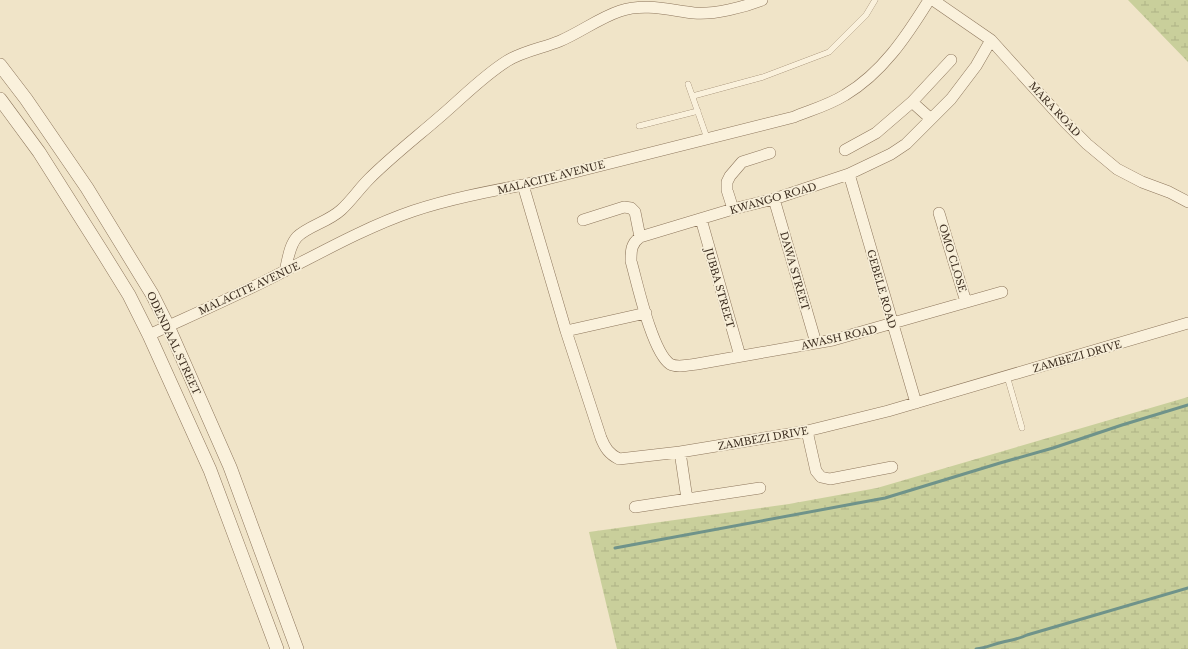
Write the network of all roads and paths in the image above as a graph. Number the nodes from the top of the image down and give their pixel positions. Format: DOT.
graph roads {
  1 [pos="762,0"];
  2 [pos="875,0"];
  3 [pos="929,0"];
  4 [pos="933,0"];
  5 [pos="991,40"];
  6 [pos="951,60"];
  7 [pos="0,65"];
  8 [pos="688,84"];
  9 [pos="693,96"];
  10 [pos="0,99"];
  11 [pos="912,102"];
  12 [pos="698,111"];
  13 [pos="931,119"];
  14 [pos="639,126"];
  15 [pos="707,138"];
  16 [pos="845,150"];
  17 [pos="770,153"];
  18 [pos="849,174"];
  19 [pos="523,185"];
  20 [pos="774,199"];
  21 [pos="1188,202"];
  22 [pos="733,209"];
  23 [pos="939,213"];
  24 [pos="700,219"];
  25 [pos="582,220"];
  26 [pos="640,237"];
  27 [pos="286,271"];
  28 [pos="1002,292"];
  29 [pos="966,302"];
  30 [pos="646,313"];
  31 [pos="1188,323"];
  32 [pos="892,324"];
  33 [pos="168,326"];
  34 [pos="566,331"];
  35 [pos="149,335"];
  36 [pos="816,343"];
  37 [pos="740,356"];
  38 [pos="1007,376"];
  39 [pos="916,403"];
  40 [pos="1022,428"];
  41 [pos="807,431"];
  42 [pos="680,452"];
  43 [pos="892,467"];
  44 [pos="760,488"];
  45 [pos="687,499"];
  46 [pos="635,507"];
  47 [pos="277,649"];
  48 [pos="297,649"];
  1 -- 27 [label="street"];
  2 -- 9 [label="lane"];
  3 -- 15 [label="street, MALACITE AVENUE"];
  4 -- 5 [label="street, MARA ROAD"];
  5 -- 13 [label="street, KWANGO ROAD"];
  5 -- 21 [label="street, MARA ROAD"];
  6 -- 11 [label="street"];
  7 -- 33 [label="street, ODENDAAL STREET"];
  8 -- 9 [label="lane"];
  9 -- 12 [label="lane"];
  10 -- 35 [label="street, ODENDAAL STREET"];
  11 -- 13 [label="street"];
  11 -- 16 [label="street"];
  12 -- 14 [label="lane"];
  12 -- 15 [label="lane"];
  13 -- 18 [label="street, KWANGO ROAD"];
  15 -- 19 [label="street, MALACITE AVENUE"];
  17 -- 22 [label="street"];
  18 -- 20 [label="street, KWANGO ROAD"];
  18 -- 32 [label="street, GEBELE ROAD"];
  19 -- 27 [label="street, MALACITE AVENUE"];
  19 -- 34 [label="street, ZAMBEZI DRIVE"];
  20 -- 22 [label="street, KWANGO ROAD"];
  20 -- 36 [label="street, DAWA STREET"];
  22 -- 24 [label="street, KWANGO ROAD"];
  23 -- 29 [label="street, OMO CLOSE"];
  24 -- 26 [label="street, KWANGO ROAD"];
  24 -- 37 [label="street, JUBBA STREET"];
  25 -- 26 [label="street"];
  26 -- 30 [label="street"];
  27 -- 33 [label="street, MALACITE AVENUE"];
  28 -- 29 [label="street, AWASH ROAD"];
  29 -- 32 [label="street, AWASH ROAD"];
  30 -- 34 [label="street"];
  30 -- 37 [label="street, AWASH ROAD"];
  31 -- 38 [label="street, ZAMBEZI DRIVE"];
  32 -- 36 [label="street, AWASH ROAD"];
  32 -- 39 [label="street, GEBELE ROAD"];
  33 -- 35 [label="street, MALACITE AVENUE"];
  33 -- 48 [label="street, ODENDAAL STREET"];
  34 -- 42 [label="street, ZAMBEZI DRIVE"];
  35 -- 47 [label="street, ODENDAAL STREET"];
  36 -- 37 [label="street, AWASH ROAD"];
  38 -- 39 [label="street, ZAMBEZI DRIVE"];
  38 -- 40 [label="lane"];
  39 -- 41 [label="street, ZAMBEZI DRIVE"];
  41 -- 42 [label="street, ZAMBEZI DRIVE"];
  41 -- 43 [label="street"];
  42 -- 45 [label="street"];
  44 -- 45 [label="street"];
  45 -- 46 [label="street"];
}
